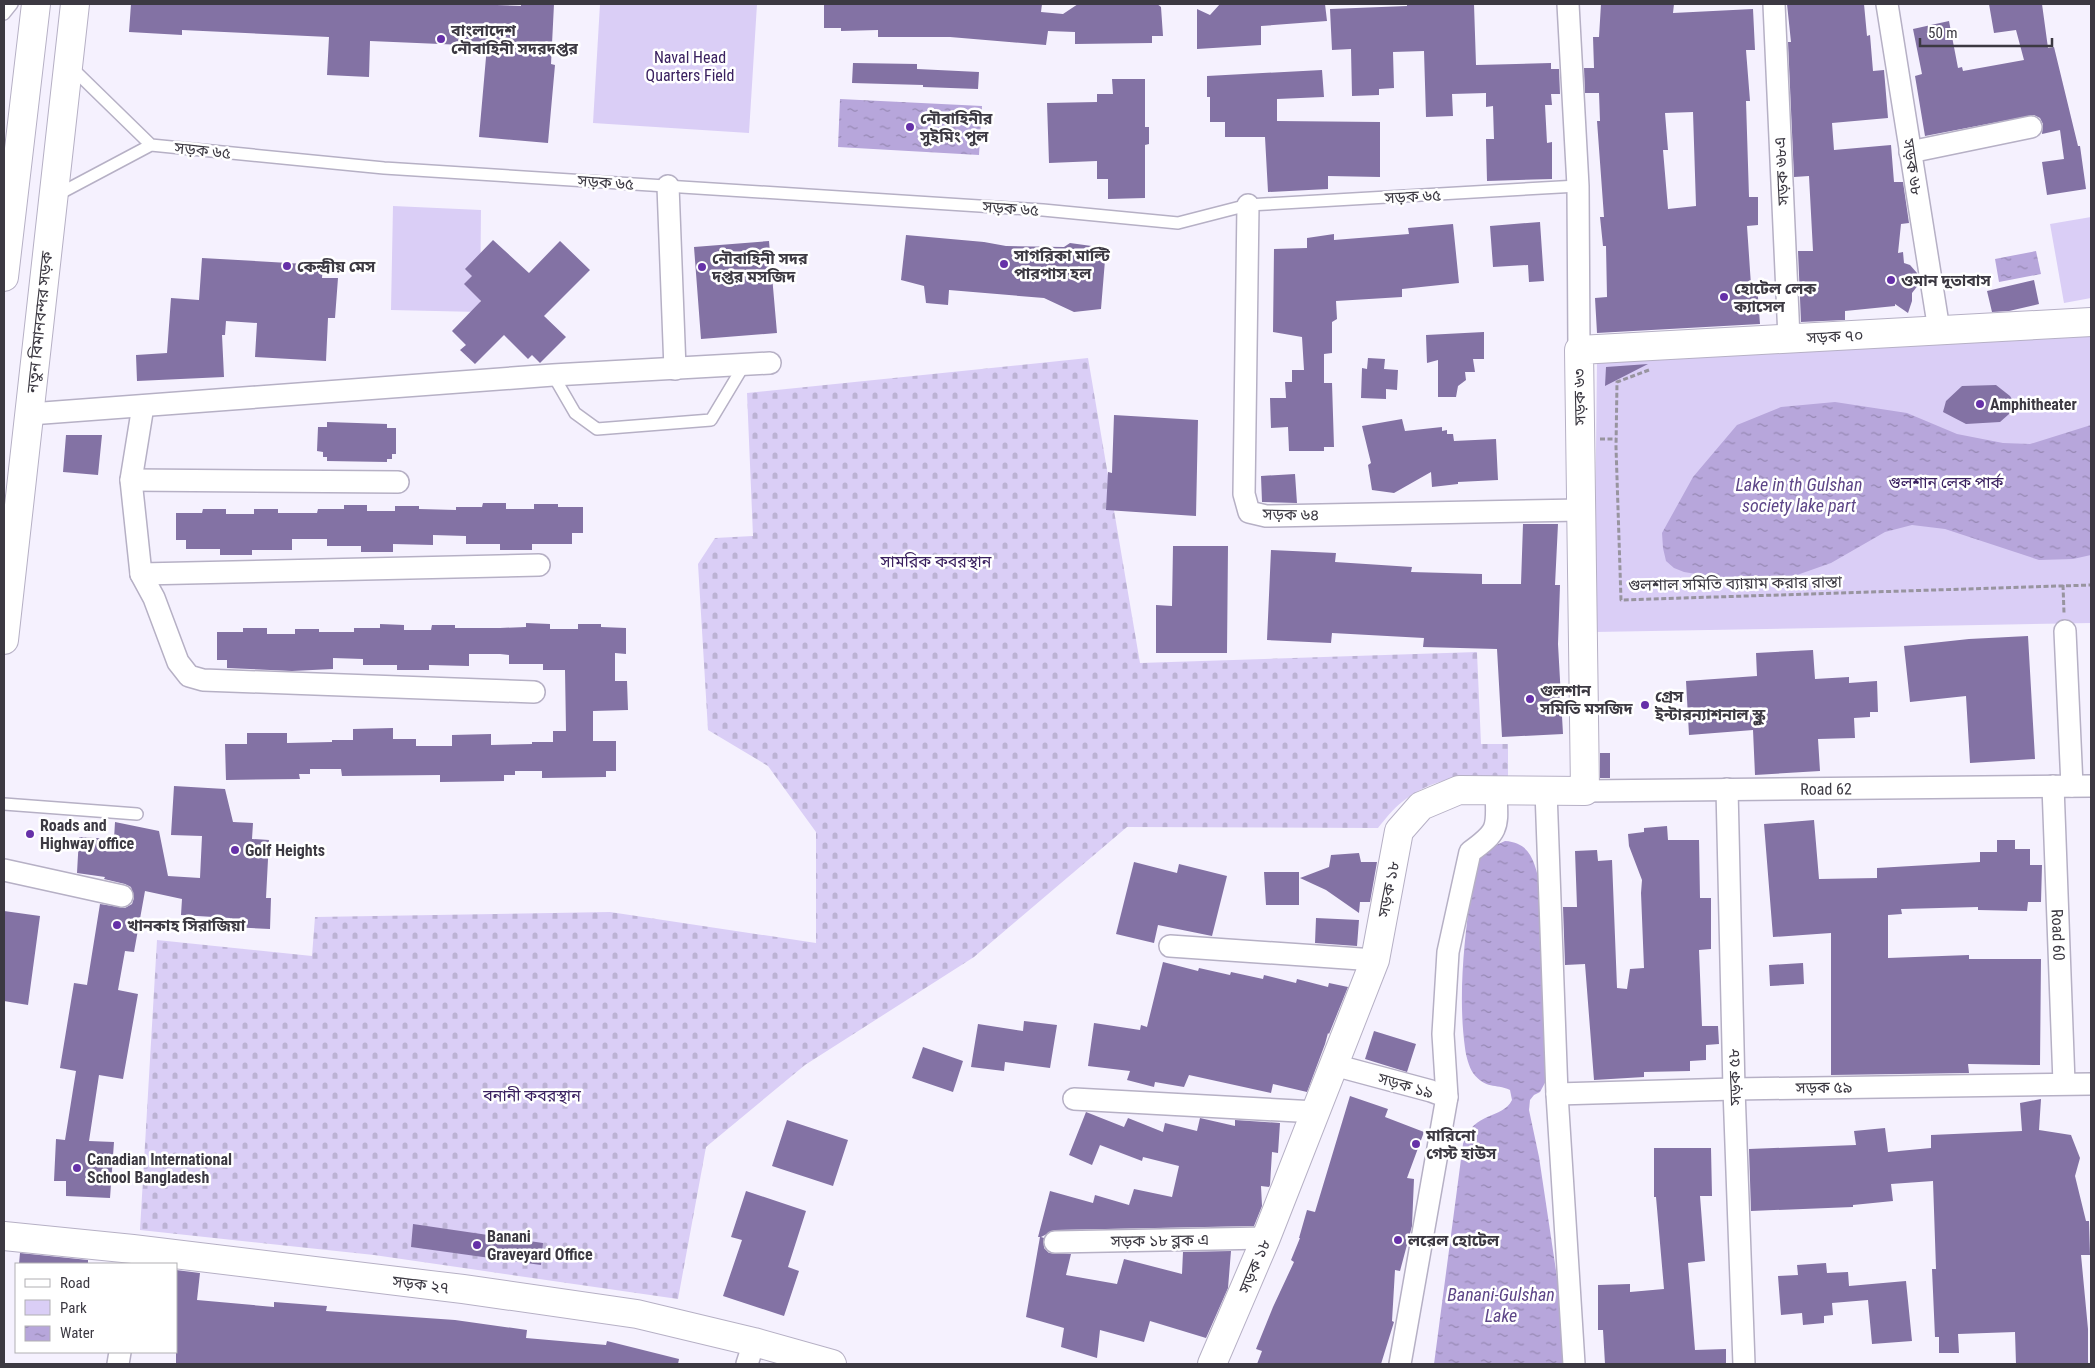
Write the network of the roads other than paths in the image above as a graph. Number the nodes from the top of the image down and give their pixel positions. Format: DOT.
graph roads {
  1 [pos="12,4"];
  2 [pos="36,4"];
  3 [pos="75,4"];
  4 [pos="1568,4"];
  5 [pos="1774,4"];
  6 [pos="1887,4"];
  7 [pos="4,14"];
  8 [pos="68,64"];
  9 [pos="2031,126"];
  10 [pos="151,145"];
  11 [pos="1910,152"];
  12 [pos="668,186"];
  13 [pos="1578,186"];
  14 [pos="52,198"];
  15 [pos="1248,205"];
  16 [pos="4,277"];
  17 [pos="2091,322"];
  18 [pos="1939,330"];
  19 [pos="1789,338"];
  20 [pos="1579,350"];
  21 [pos="770,363"];
  22 [pos="744,365"];
  23 [pos="675,369"];
  24 [pos="553,375"];
  25 [pos="144,406"];
  26 [pos="30,414"];
  27 [pos="131,480"];
  28 [pos="398,482"];
  29 [pos="1581,510"];
  30 [pos="539,565"];
  31 [pos="141,574"];
  32 [pos="2065,631"];
  33 [pos="4,640"];
  34 [pos="534,692"];
  35 [pos="2072,786"];
  36 [pos="1727,790"];
  37 [pos="1496,791"];
  38 [pos="1563,791"];
  39 [pos="4,804"];
  40 [pos="137,814"];
  41 [pos="4,870"];
  42 [pos="122,896"];
  43 [pos="1170,946"];
  44 [pos="1374,960"];
  45 [pos="1334,1065"];
  46 [pos="2064,1083"];
  47 [pos="2091,1084"];
  48 [pos="1734,1089"];
  49 [pos="1557,1094"];
  50 [pos="1447,1097"];
  51 [pos="1074,1099"];
  52 [pos="1316,1112"];
  53 [pos="4,1236"];
  54 [pos="1266,1238"];
  55 [pos="1055,1242"];
  56 [pos="132,1257"];
  57 [pos="750,1353"];
  58 [pos="832,1364"];
  59 [pos="1212,1364"];
  60 [pos="1400,1364"];
  61 [pos="1574,1364"];
  62 [pos="1744,1364"];
  1 -- 7 [label="lane"];
  2 -- 16 [label="main road"];
  3 -- 8 [label="main road, নতুন বিমানবন্দর সড়ক"];
  4 -- 13 [label="street, সড়ক ৬৩"];
  5 -- 19 [label="street, সড়ক ৬৮এ"];
  6 -- 11 [label="street, সড়ক ৬৮"];
  8 -- 10 [label="lane, সড়ক ৬৫"];
  8 -- 14 [label="main road, নতুন বিমানবন্দর সড়ক"];
  9 -- 11 [label="street"];
  10 -- 12 [label="lane, সড়ক ৬৫"];
  10 -- 14 [label="lane"];
  11 -- 18 [label="street, সড়ক ৬৮"];
  12 -- 15 [label="lane, সড়ক ৬৫"];
  12 -- 23 [label="street"];
  13 -- 15 [label="lane, সড়ক ৬৫"];
  13 -- 20 [label="street, সড়ক ৬৩"];
  14 -- 26 [label="main road, নতুন বিমানবন্দর সড়ক"];
  15 -- 29 [label="street, সড়ক ৬৪"];
  17 -- 18 [label="main road, সড়ক ৭০"];
  18 -- 19 [label="main road, সড়ক ৭০"];
  19 -- 20 [label="main road, সড়ক ৭০"];
  20 -- 29 [label="main road, সড়ক ৬৩"];
  21 -- 22 [label="street"];
  22 -- 23 [label="street"];
  22 -- 24 [label="lane"];
  23 -- 24 [label="street"];
  24 -- 25 [label="street"];
  25 -- 26 [label="street"];
  25 -- 27 [label="street"];
  26 -- 33 [label="main road, নতুন বিমানবন্দর সড়ক"];
  27 -- 28 [label="street"];
  27 -- 31 [label="street"];
  29 -- 38 [label="main road, সড়ক ৬৩"];
  30 -- 31 [label="street"];
  31 -- 34 [label="street"];
  32 -- 35 [label="street, Road 60"];
  35 -- 36 [label="street, Road 62"];
  35 -- 46 [label="street, Road 60"];
  36 -- 38 [label="street, Road 62"];
  36 -- 48 [label="street, সড়ক ৫৮"];
  37 -- 38 [label="main road, সড়ক ১৮"];
  37 -- 44 [label="main road, সড়ক ১৮"];
  37 -- 50 [label="street"];
  38 -- 49 [label="street"];
  39 -- 40 [label="lane"];
  41 -- 42 [label="street"];
  43 -- 44 [label="street"];
  44 -- 45 [label="main road, সড়ক ১৮"];
  45 -- 50 [label="street, সড়ক ১৯"];
  45 -- 52 [label="main road, সড়ক ১৮"];
  46 -- 47 [label="street, সড়ক ৫৯"];
  46 -- 48 [label="street, সড়ক ৫৯"];
  48 -- 49 [label="street, সড়ক ৫৯"];
  48 -- 62 [label="street, সড়ক ৫৮"];
  49 -- 61 [label="street"];
  50 -- 60 [label="street, সড়ক ১৯"];
  51 -- 52 [label="street"];
  52 -- 54 [label="main road, সড়ক ১৮"];
  53 -- 56 [label="main road, সড়ক ২৭"];
  54 -- 55 [label="street, সড়ক ১৮ ব্লক এ"];
  54 -- 59 [label="main road, সড়ক ১৮"];
  56 -- 57 [label="main road, সড়ক ২৭"];
  57 -- 58 [label="main road, সড়ক ২৭"];
}
